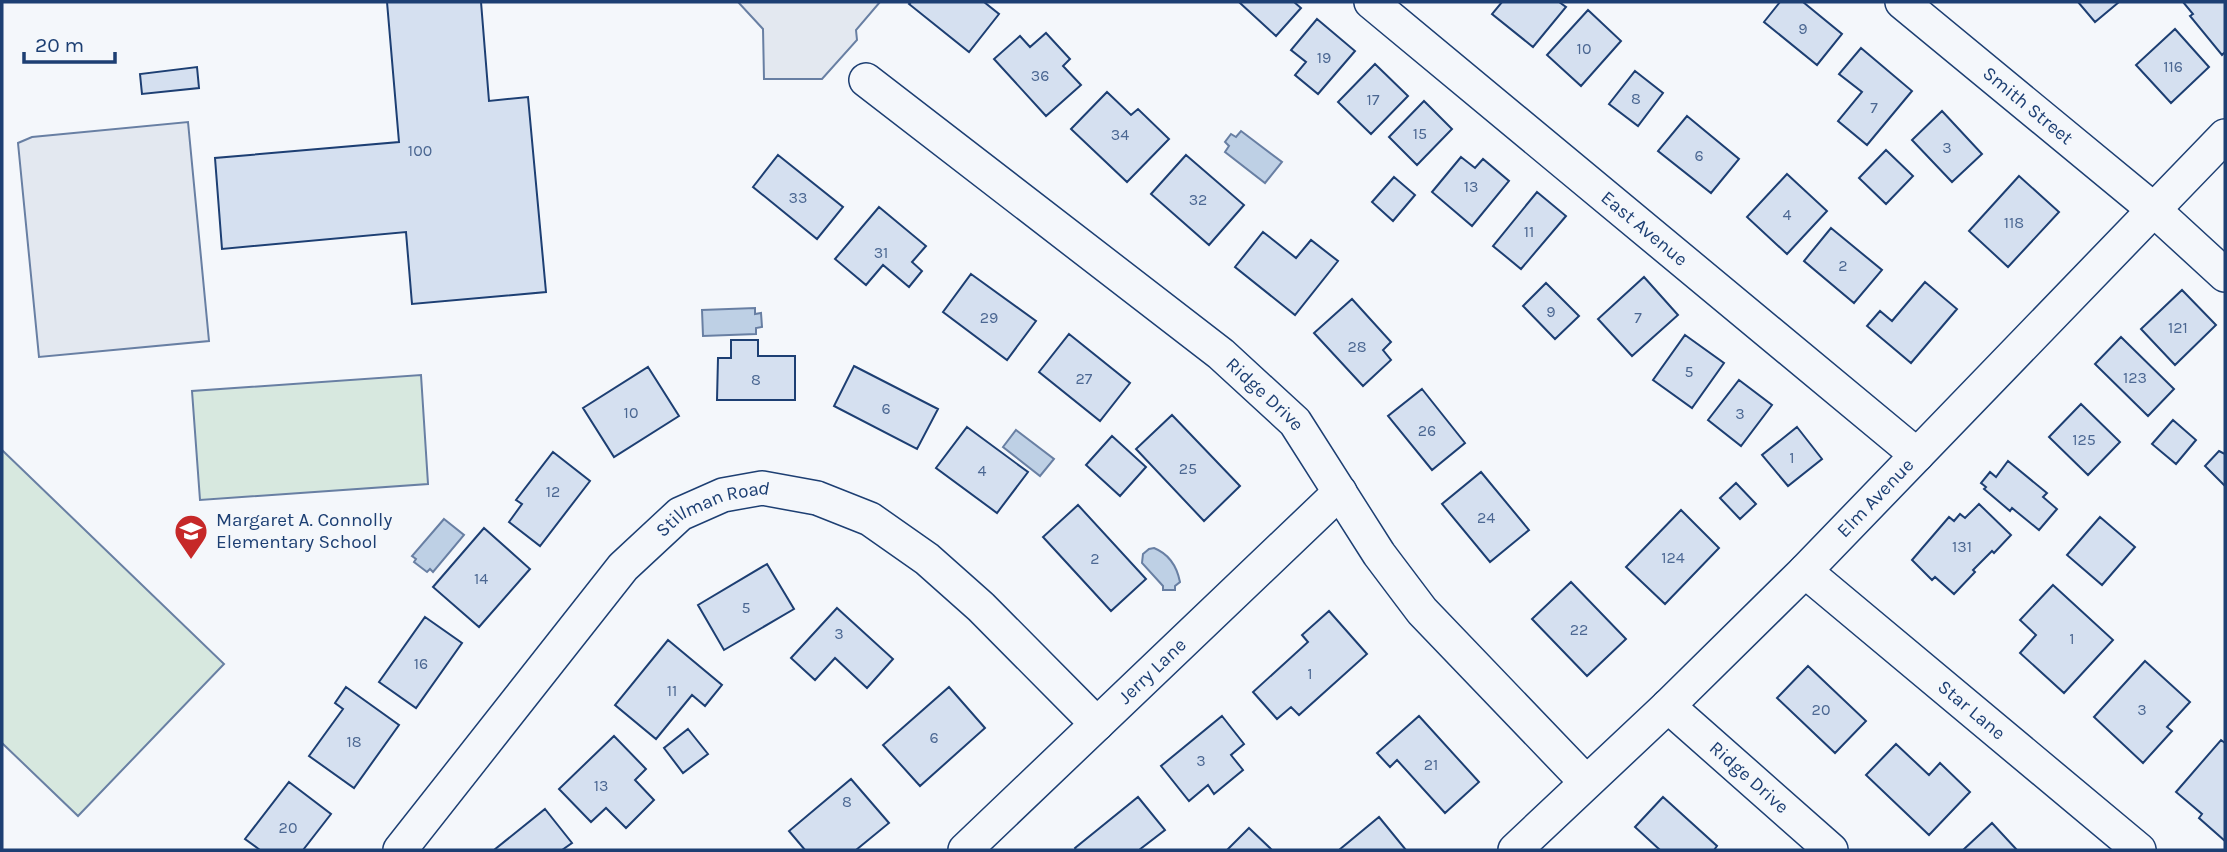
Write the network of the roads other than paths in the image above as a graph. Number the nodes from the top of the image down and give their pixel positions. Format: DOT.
graph roads {
  1 [pos="1371,2"];
  2 [pos="1902,2"];
  3 [pos="866,80"];
  4 [pos="2225,136"];
  5 [pos="2153,209"];
  6 [pos="2225,275"];
  7 [pos="1917,455"];
  8 [pos="1340,492"];
  9 [pos="1805,571"];
  10 [pos="1668,706"];
  11 [pos="1097,724"];
  12 [pos="1586,782"];
  13 [pos="400,850"];
  14 [pos="965,850"];
  15 [pos="1515,850"];
  16 [pos="1831,850"];
  17 [pos="2139,850"];
  1 -- 7 [label="street, East Avenue"];
  2 -- 5 [label="street, Smith Street"];
  3 -- 8 [label="street, Ridge Drive"];
  4 -- 5 [label="street, Elm Avenue"];
  5 -- 6 [label="street, Smith Street"];
  5 -- 7 [label="street, Elm Avenue"];
  7 -- 9 [label="street, Elm Avenue"];
  8 -- 11 [label="street, Jerry Lane"];
  8 -- 12 [label="street, Ridge Drive"];
  9 -- 10 [label="street, Elm Avenue"];
  9 -- 17 [label="street, Star Lane"];
  10 -- 12 [label="street, Elm Avenue"];
  10 -- 16 [label="street, Ridge Drive"];
  11 -- 13 [label="street, Stillman Road"];
  11 -- 14 [label="street, Jerry Lane"];
  12 -- 15 [label="street, Elm Avenue"];
}
